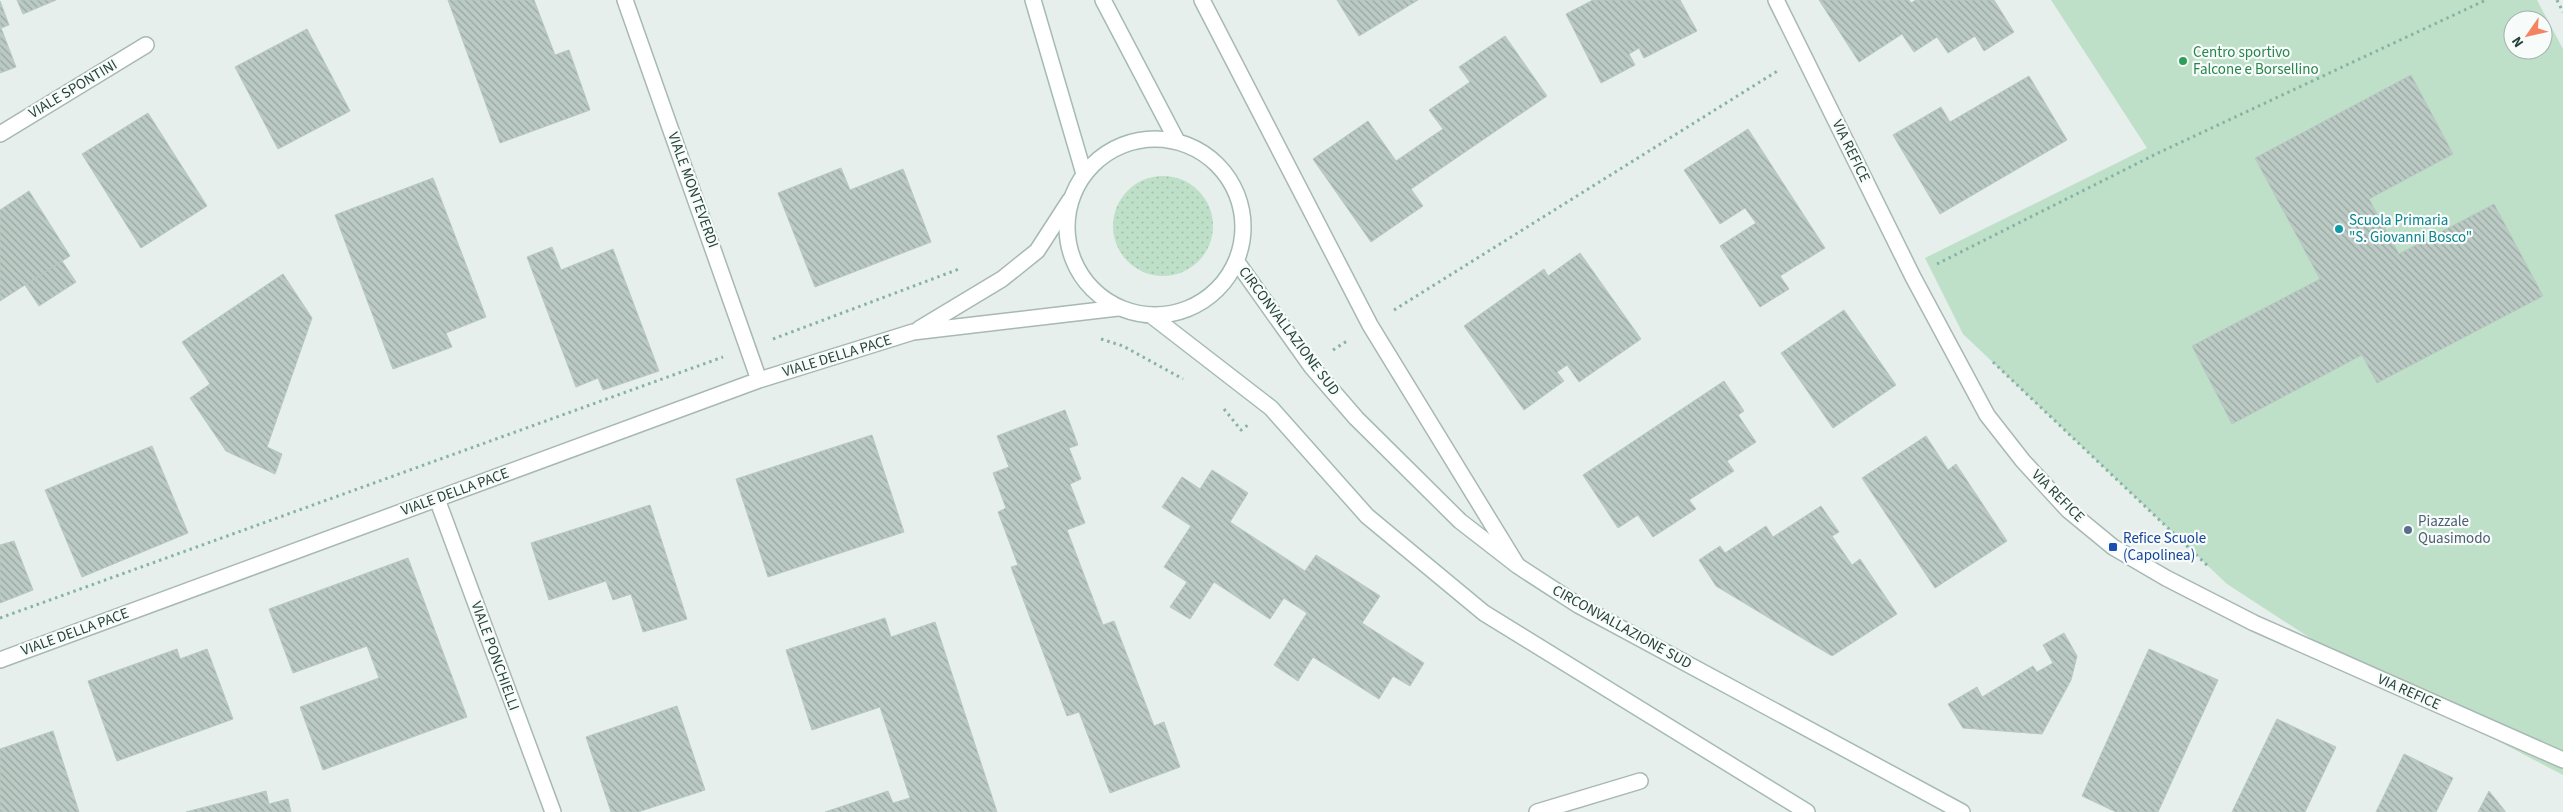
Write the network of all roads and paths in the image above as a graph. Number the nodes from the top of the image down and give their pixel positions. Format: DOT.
graph roads {
  1 [pos="625,0"];
  2 [pos="1033,0"];
  3 [pos="1103,0"];
  4 [pos="1202,0"];
  5 [pos="1776,0"];
  6 [pos="2486,0"];
  7 [pos="2557,0"];
  8 [pos="2563,12"];
  9 [pos="146,45"];
  10 [pos="1804,55"];
  11 [pos="0,134"];
  12 [pos="1177,141"];
  13 [pos="1084,174"];
  14 [pos="1070,200"];
  15 [pos="1237,262"];
  16 [pos="967,266"];
  17 [pos="1930,268"];
  18 [pos="1118,308"];
  19 [pos="1152,316"];
  20 [pos="1370,325"];
  21 [pos="913,332"];
  22 [pos="1096,338"];
  23 [pos="749,348"];
  24 [pos="1991,361"];
  25 [pos="1311,366"];
  26 [pos="759,380"];
  27 [pos="1189,382"];
  28 [pos="1218,403"];
  29 [pos="1271,408"];
  30 [pos="437,499"];
  31 [pos="1518,566"];
  32 [pos="2213,570"];
  33 [pos="0,618"];
  34 [pos="0,660"];
  35 [pos="2563,760"];
  36 [pos="1640,781"];
  37 [pos="553,812"];
  38 [pos="1537,812"];
  39 [pos="1807,812"];
  40 [pos="1962,812"];
  1 -- 23 [label="street, VIALE MONTEVERDI"];
  2 -- 13 [label="street"];
  3 -- 12 [label="street"];
  4 -- 20 [label="street"];
  5 -- 10 [label="street, VIA REFICE"];
  6 -- 17 [label="path"];
  7 -- 8 [label="path"];
  9 -- 11 [label="street, VIALE SPONTINI"];
  10 -- 20 [label="path"];
  10 -- 35 [label="street, VIA REFICE"];
  12 -- 13 [label="street, CIRCONVALLAZIONE SUD"];
  12 -- 15 [label="street, CIRCONVALLAZIONE SUD"];
  13 -- 14 [label="street, CIRCONVALLAZIONE SUD"];
  14 -- 18 [label="street, CIRCONVALLAZIONE SUD"];
  14 -- 21 [label="street, VIALE DELLA PACE"];
  15 -- 19 [label="street, CIRCONVALLAZIONE SUD"];
  15 -- 25 [label="street, CIRCONVALLAZIONE SUD"];
  16 -- 23 [label="path"];
  18 -- 19 [label="street, CIRCONVALLAZIONE SUD"];
  18 -- 21 [label="street, VIALE DELLA PACE"];
  19 -- 29 [label="street, CIRCONVALLAZIONE SUD"];
  20 -- 25 [label="path"];
  20 -- 31 [label="street"];
  21 -- 26 [label="street, VIALE DELLA PACE"];
  22 -- 27 [label="path"];
  23 -- 26 [label="street, VIALE MONTEVERDI"];
  23 -- 33 [label="path"];
  24 -- 32 [label="path"];
  25 -- 31 [label="street, CIRCONVALLAZIONE SUD"];
  26 -- 30 [label="street, VIALE DELLA PACE"];
  28 -- 29 [label="path"];
  29 -- 39 [label="street, CIRCONVALLAZIONE SUD"];
  30 -- 34 [label="street, VIALE DELLA PACE"];
  30 -- 37 [label="street, VIALE PONCHIELLI"];
  31 -- 40 [label="street, CIRCONVALLAZIONE SUD"];
  36 -- 38 [label="street"];
}
